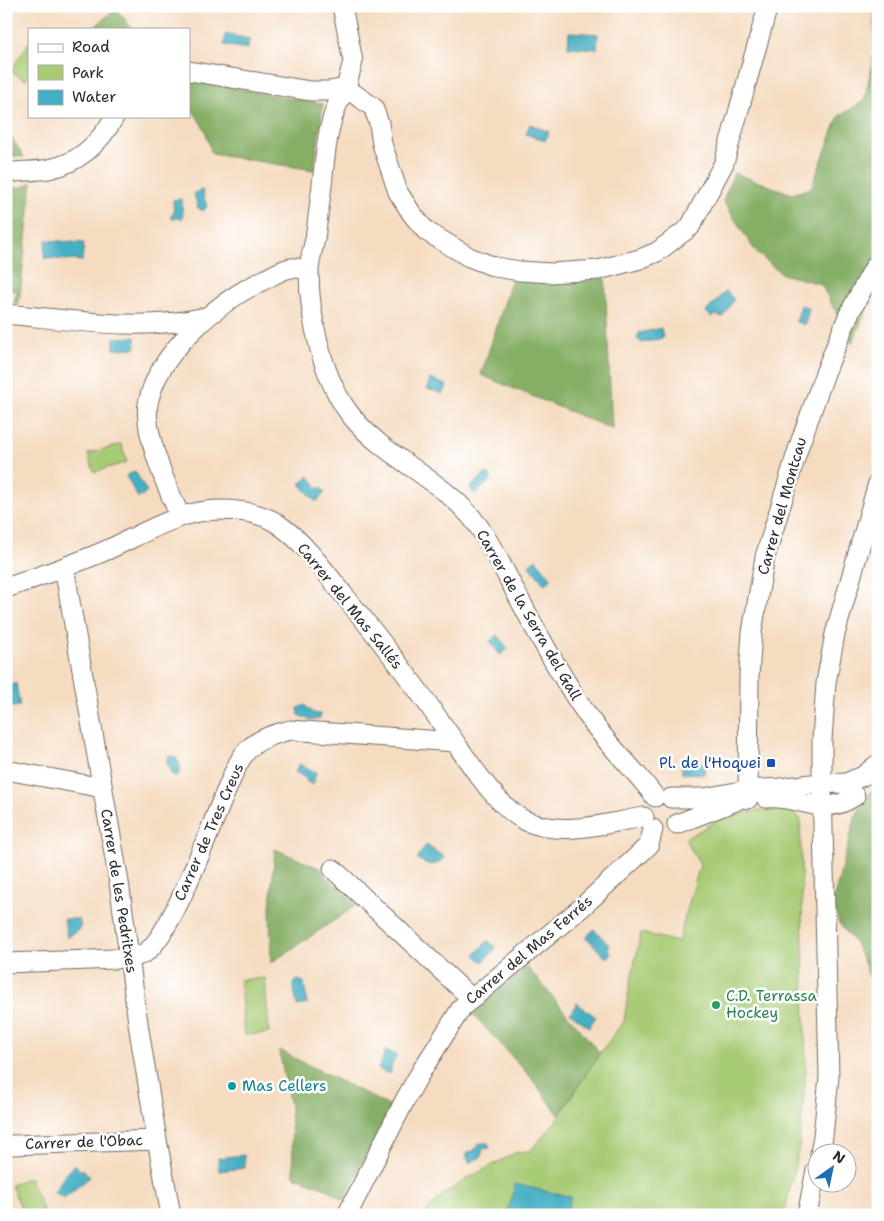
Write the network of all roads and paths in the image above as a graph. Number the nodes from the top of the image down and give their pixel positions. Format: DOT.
graph roads {
  1 [pos="342,6"];
  2 [pos="768,6"];
  3 [pos="190,72"];
  4 [pos="346,88"];
  5 [pos="114,118"];
  6 [pos="13,172"];
  7 [pos="875,266"];
  8 [pos="309,270"];
  9 [pos="6,314"];
  10 [pos="206,317"];
  11 [pos="878,484"];
  12 [pos="180,516"];
  13 [pos="64,567"];
  14 [pos="6,588"];
  15 [pos="455,742"];
  16 [pos="822,751"];
  17 [pos="878,764"];
  18 [pos="878,769"];
  19 [pos="6,770"];
  20 [pos="822,784"];
  21 [pos="103,788"];
  22 [pos="855,788"];
  23 [pos="748,794"];
  24 [pos="663,797"];
  25 [pos="823,807"];
  26 [pos="649,823"];
  27 [pos="677,824"];
  28 [pos="823,842"];
  29 [pos="333,869"];
  30 [pos="129,957"];
  31 [pos="6,963"];
  32 [pos="471,998"];
  33 [pos="157,1140"];
  34 [pos="12,1144"];
  35 [pos="822,1144"];
  36 [pos="811,1194"];
  37 [pos="171,1215"];
  38 [pos="347,1215"];
  39 [pos="807,1215"];
  1 -- 4 [label="street, Carrer de la Serra del Gall"];
  2 -- 4 [label="street"];
  3 -- 4 [label="street"];
  4 -- 8 [label="street, Carrer de la Serra del Gall"];
  5 -- 6 [label="street"];
  7 -- 23 [label="street, Carrer del Montcau"];
  8 -- 10 [label="street"];
  8 -- 24 [label="street, Carrer de la Serra del Gall"];
  9 -- 10 [label="street"];
  10 -- 12 [label="street"];
  11 -- 16 [label="street"];
  12 -- 13 [label="street, Carrer del Mas Sallés"];
  12 -- 15 [label="street, Carrer del Mas Sallés"];
  13 -- 14 [label="street, Carrer del Mas Sallés"];
  13 -- 21 [label="street, Carrer de les Pedritxes"];
  15 -- 26 [label="street, Carrer del Mas Sallés"];
  15 -- 30 [label="street, Carrer de Tres Creus"];
  16 -- 20 [label="street"];
  16 -- 22 [label="street"];
  17 -- 22 [label="street"];
  18 -- 22 [label="street"];
  19 -- 21 [label="street"];
  20 -- 22 [label="street"];
  20 -- 23 [label="street"];
  20 -- 25 [label="street"];
  21 -- 30 [label="street, Carrer de les Pedritxes"];
  22 -- 25 [label="street"];
  22 -- 28 [label="street"];
  23 -- 24 [label="street"];
  23 -- 25 [label="street"];
  23 -- 27 [label="street"];
  24 -- 26 [label="street"];
  24 -- 27 [label="street"];
  25 -- 28 [label="street"];
  26 -- 27 [label="street"];
  26 -- 32 [label="street, Carrer del Mas Ferrés"];
  28 -- 35 [label="street"];
  29 -- 32 [label="street"];
  30 -- 31 [label="street"];
  30 -- 33 [label="street, Carrer de les Pedritxes"];
  32 -- 38 [label="street, Carrer del Mas Ferrés"];
  33 -- 34 [label="street, Carrer de l'Obac"];
  33 -- 37 [label="street, Carrer de les Pedritxes"];
  36 -- 39 [label="street"];
}
